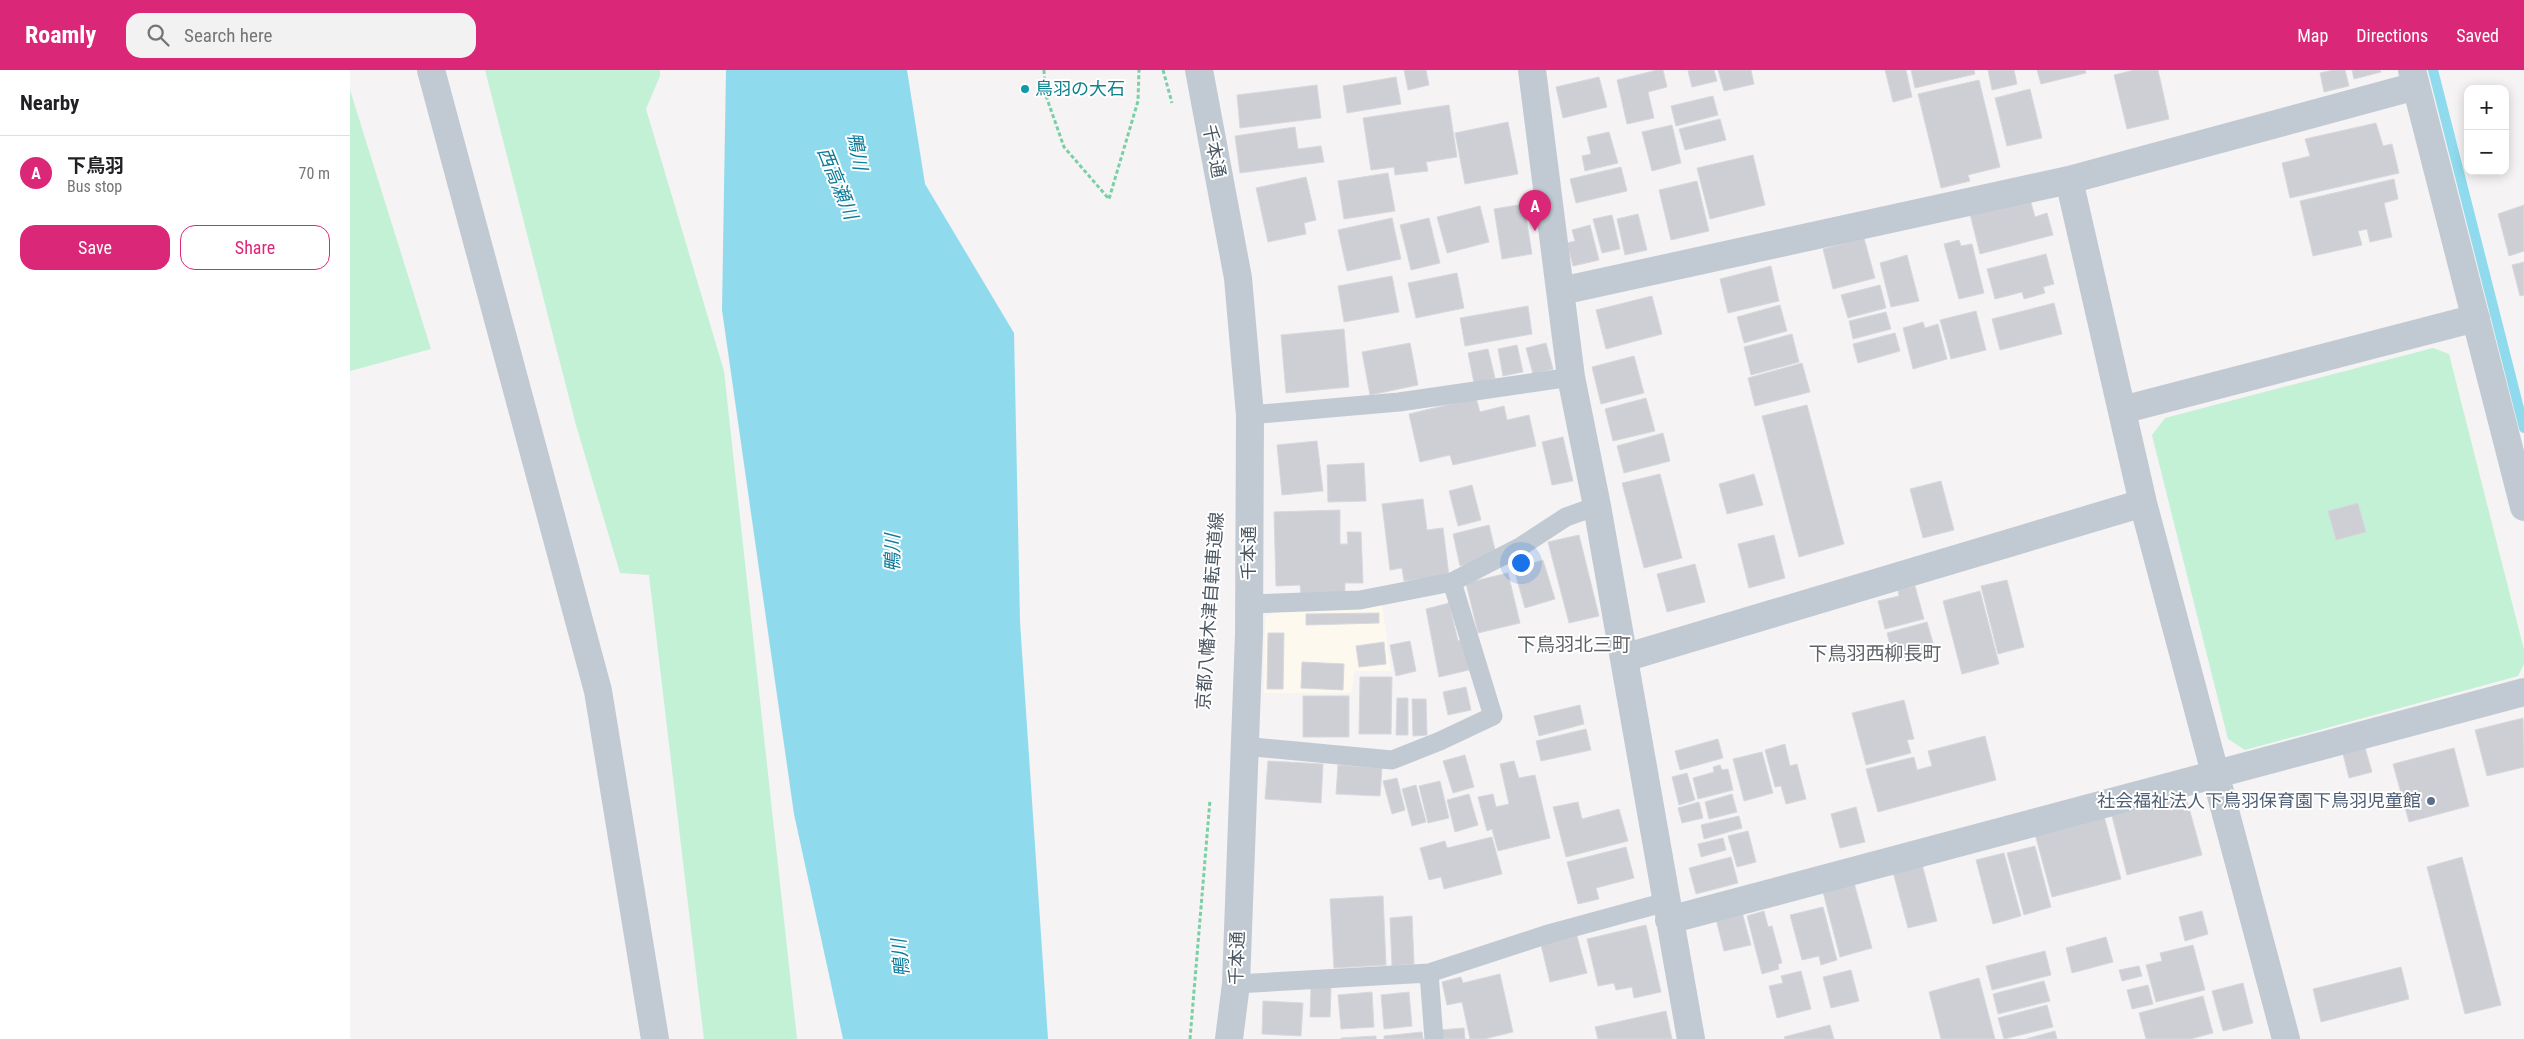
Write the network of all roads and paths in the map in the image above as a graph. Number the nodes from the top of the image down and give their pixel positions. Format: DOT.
graph roads {
  1 [pos="432,70"];
  2 [pos="1044,70"];
  3 [pos="1139,70"];
  4 [pos="1163,70"];
  5 [pos="1199,70"];
  6 [pos="1532,70"];
  7 [pos="2414,78"];
  8 [pos="1173,108"];
  9 [pos="2069,180"];
  10 [pos="1561,291"];
  11 [pos="2476,318"];
  12 [pos="1571,377"];
  13 [pos="2122,410"];
  14 [pos="1250,415"];
  15 [pos="2143,503"];
  16 [pos="1597,506"];
  17 [pos="2524,507"];
  18 [pos="1452,582"];
  19 [pos="1249,604"];
  20 [pos="1624,658"];
  21 [pos="2524,692"];
  22 [pos="1243,746"];
  23 [pos="2216,774"];
  24 [pos="1210,793"];
  25 [pos="1667,911"];
  26 [pos="1429,973"];
  27 [pos="1236,984"];
  28 [pos="655,1039"];
  29 [pos="1190,1039"];
  30 [pos="1230,1039"];
  31 [pos="1434,1039"];
  32 [pos="1691,1039"];
  33 [pos="2286,1039"];
  1 -- 28 [label="street"];
  2 -- 3 [label="path"];
  4 -- 8 [label="path"];
  5 -- 14 [label="street, 千本通"];
  6 -- 10 [label="street"];
  7 -- 9 [label="street"];
  7 -- 11 [label="street"];
  9 -- 10 [label="street"];
  9 -- 13 [label="street"];
  10 -- 12 [label="street"];
  11 -- 13 [label="street"];
  11 -- 17 [label="street"];
  12 -- 14 [label="lane"];
  12 -- 16 [label="street"];
  13 -- 15 [label="street"];
  14 -- 19 [label="street, 千本通"];
  15 -- 20 [label="street"];
  15 -- 23 [label="street"];
  16 -- 18 [label="lane"];
  16 -- 20 [label="street"];
  18 -- 19 [label="lane"];
  18 -- 22 [label="lane"];
  19 -- 22 [label="street, 千本通"];
  20 -- 25 [label="street"];
  21 -- 23 [label="street"];
  22 -- 27 [label="street, 千本通"];
  23 -- 25 [label="street"];
  23 -- 33 [label="street"];
  24 -- 29 [label="path"];
  25 -- 26 [label="lane"];
  25 -- 32 [label="street"];
  26 -- 27 [label="lane"];
  26 -- 31 [label="lane"];
  27 -- 30 [label="street, 千本通"];
}
